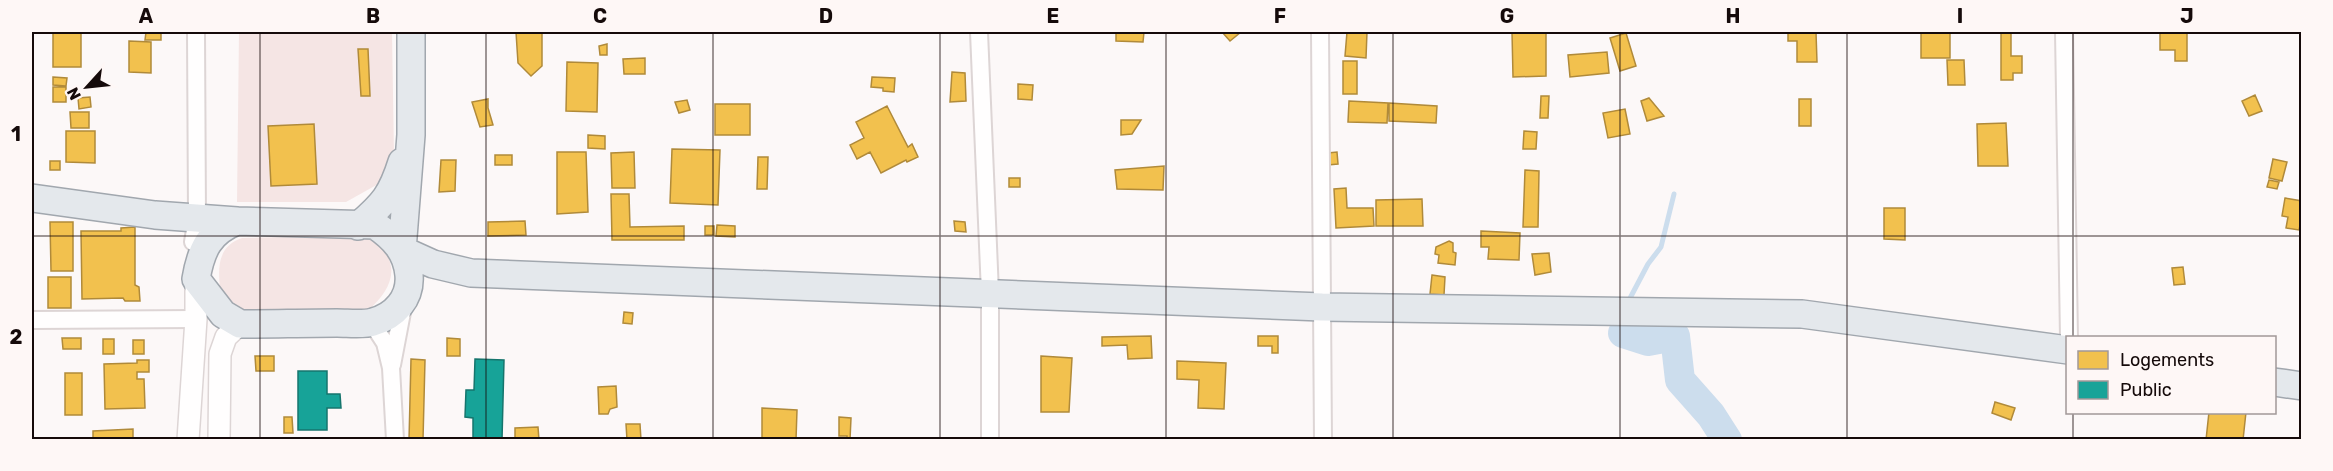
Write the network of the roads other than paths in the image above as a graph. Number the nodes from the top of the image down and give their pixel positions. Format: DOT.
graph roads {
  1 [pos="196,32"];
  2 [pos="411,32"];
  3 [pos="979,32"];
  4 [pos="1320,32"];
  5 [pos="2064,32"];
  6 [pos="411,135"];
  7 [pos="32,198"];
  8 [pos="237,221"];
  9 [pos="358,226"];
  10 [pos="402,250"];
  11 [pos="196,251"];
  12 [pos="471,273"];
  13 [pos="990,293"];
  14 [pos="406,297"];
  15 [pos="1322,307"];
  16 [pos="196,319"];
  17 [pos="32,320"];
  18 [pos="372,323"];
  19 [pos="240,324"];
  20 [pos="2069,336"];
  21 [pos="2066,350"];
  22 [pos="391,368"];
  23 [pos="2276,382"];
  24 [pos="2301,386"];
  25 [pos="188,440"];
  26 [pos="219,440"];
  27 [pos="394,440"];
  28 [pos="990,440"];
  29 [pos="1323,440"];
  1 -- 11 [label="street"];
  2 -- 6 [label="main road"];
  3 -- 13 [label="street"];
  4 -- 15 [label="street"];
  5 -- 20 [label="street"];
  6 -- 9 [label="main road"];
  6 -- 10 [label="main road"];
  7 -- 11 [label="main road"];
  8 -- 9 [label="main road"];
  8 -- 11 [label="main road"];
  8 -- 11 [label="main road"];
  9 -- 10 [label="main road"];
  10 -- 12 [label="main road"];
  10 -- 14 [label="main road"];
  11 -- 16 [label="street"];
  11 -- 19 [label="main road"];
  12 -- 13 [label="main road"];
  12 -- 14 [label="main road"];
  13 -- 15 [label="main road"];
  13 -- 28 [label="street"];
  14 -- 18 [label="main road"];
  14 -- 22 [label="street"];
  15 -- 21 [label="main road"];
  15 -- 29 [label="street"];
  16 -- 17 [label="street"];
  16 -- 25 [label="street"];
  18 -- 19 [label="main road"];
  18 -- 22 [label="street"];
  19 -- 26 [label="street"];
  22 -- 27 [label="street"];
  23 -- 24 [label="main road"];
}
